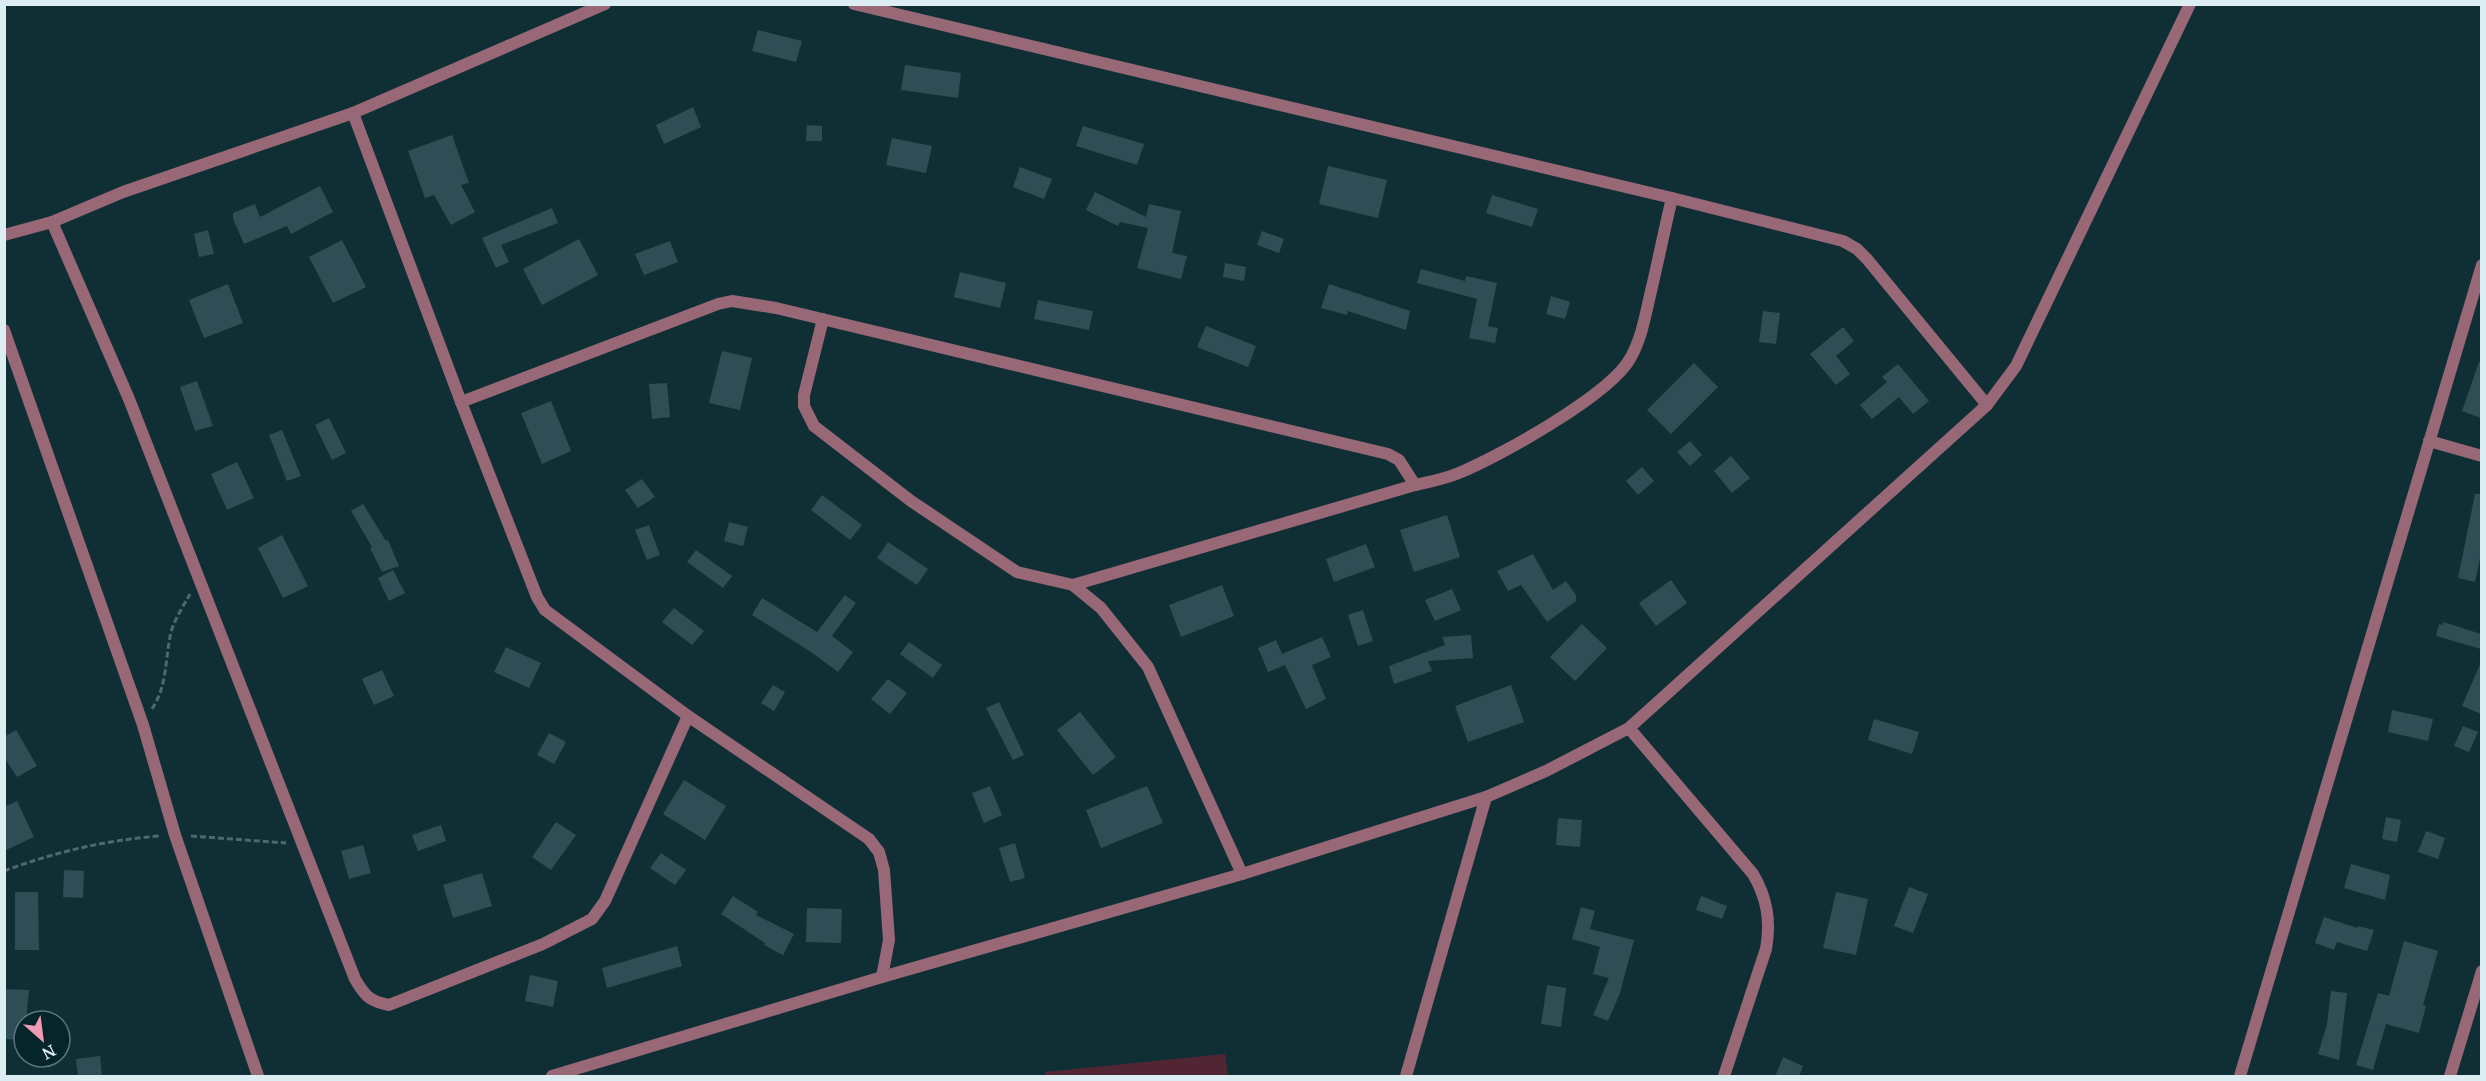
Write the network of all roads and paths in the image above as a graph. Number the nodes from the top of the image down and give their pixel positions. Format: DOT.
graph roads {
  1 [pos="605,4"];
  2 [pos="854,4"];
  3 [pos="2190,4"];
  4 [pos="353,113"];
  5 [pos="1672,198"];
  6 [pos="52,222"];
  7 [pos="4,236"];
  8 [pos="2481,265"];
  9 [pos="823,319"];
  10 [pos="4,330"];
  11 [pos="462,402"];
  12 [pos="1987,405"];
  13 [pos="2429,441"];
  14 [pos="2481,456"];
  15 [pos="1415,485"];
  16 [pos="200,577"];
  17 [pos="1073,585"];
  18 [pos="688,716"];
  19 [pos="143,724"];
  20 [pos="1629,728"];
  21 [pos="1486,797"];
  22 [pos="175,835"];
  23 [pos="303,843"];
  24 [pos="4,871"];
  25 [pos="1242,874"];
  26 [pos="2481,970"];
  27 [pos="882,976"];
  28 [pos="258,1077"];
  29 [pos="552,1077"];
  30 [pos="1406,1077"];
  31 [pos="1724,1077"];
  32 [pos="2240,1077"];
  33 [pos="2450,1077"];
  1 -- 4 [label="street"];
  2 -- 5 [label="street"];
  3 -- 12 [label="street"];
  4 -- 6 [label="street"];
  4 -- 11 [label="street"];
  5 -- 12 [label="street"];
  5 -- 15 [label="street"];
  6 -- 7 [label="street"];
  6 -- 16 [label="street"];
  8 -- 13 [label="street"];
  9 -- 11 [label="street"];
  9 -- 15 [label="street"];
  9 -- 17 [label="street"];
  10 -- 19 [label="street"];
  11 -- 18 [label="street"];
  12 -- 20 [label="street"];
  13 -- 14 [label="street"];
  13 -- 32 [label="street"];
  15 -- 17 [label="street"];
  16 -- 19 [label="path"];
  16 -- 23 [label="street"];
  17 -- 25 [label="street"];
  18 -- 23 [label="street"];
  18 -- 27 [label="street"];
  19 -- 22 [label="street"];
  20 -- 21 [label="street"];
  20 -- 31 [label="street"];
  21 -- 25 [label="street"];
  21 -- 30 [label="street"];
  22 -- 23 [label="path"];
  22 -- 24 [label="path"];
  22 -- 28 [label="street"];
  25 -- 27 [label="street"];
  26 -- 33 [label="street"];
  27 -- 29 [label="street"];
}
